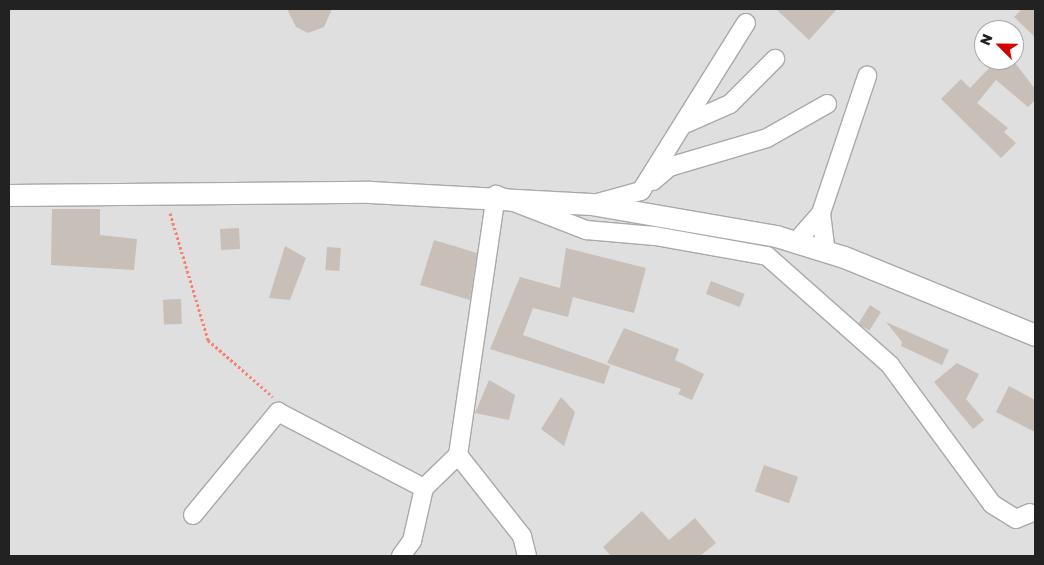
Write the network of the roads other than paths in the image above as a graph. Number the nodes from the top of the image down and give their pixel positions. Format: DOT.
graph roads {
  1 [pos="746,23"];
  2 [pos="775,59"];
  3 [pos="867,76"];
  4 [pos="827,104"];
  5 [pos="687,123"];
  6 [pos="641,191"];
  7 [pos="9,195"];
  8 [pos="496,196"];
  9 [pos="591,204"];
  10 [pos="821,213"];
  11 [pos="796,242"];
  12 [pos="826,252"];
  13 [pos="1035,335"];
  14 [pos="458,455"];
  15 [pos="424,488"];
  16 [pos="1030,513"];
  17 [pos="193,515"];
  18 [pos="401,556"];
  19 [pos="526,556"];
  1 -- 5 [label="street"];
  2 -- 5 [label="street"];
  3 -- 10 [label="street"];
  4 -- 6 [label="street"];
  5 -- 6 [label="street"];
  6 -- 9 [label="street"];
  7 -- 8 [label="street"];
  8 -- 9 [label="street"];
  8 -- 14 [label="street"];
  8 -- 16 [label="street"];
  9 -- 11 [label="street"];
  10 -- 11 [label="street"];
  10 -- 12 [label="street"];
  11 -- 12 [label="street"];
  12 -- 13 [label="street"];
  14 -- 15 [label="street"];
  14 -- 19 [label="street"];
  15 -- 17 [label="street"];
  15 -- 18 [label="street"];
}
